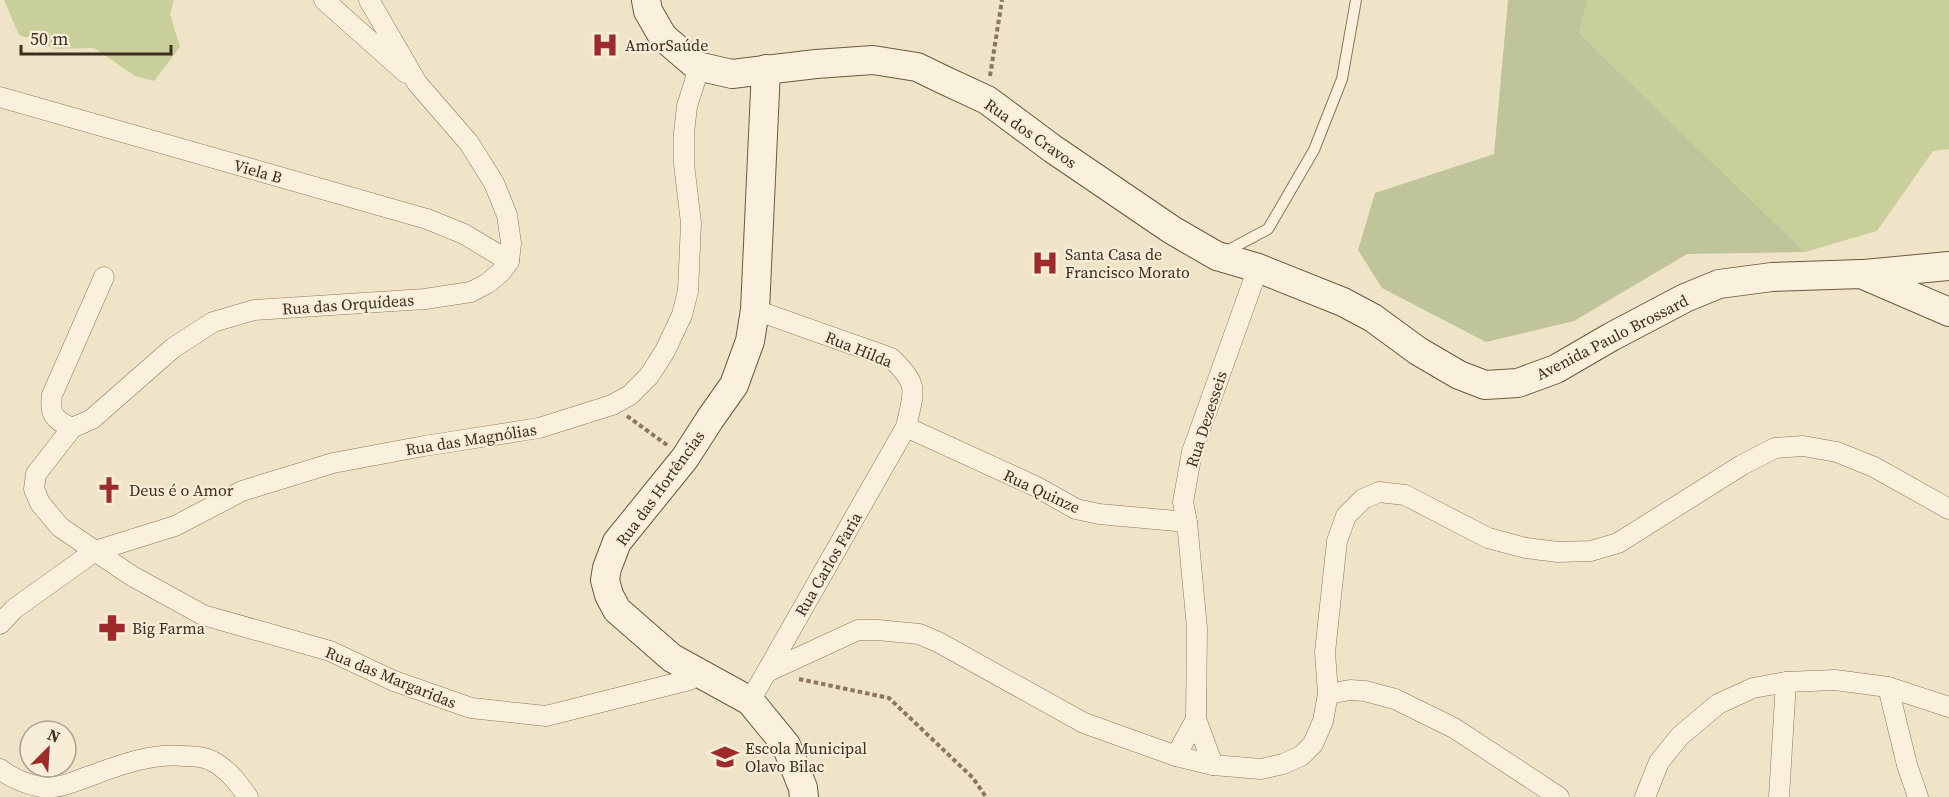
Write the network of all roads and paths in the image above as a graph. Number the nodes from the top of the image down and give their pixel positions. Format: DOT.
graph roads {
  1 [pos="324,0"];
  2 [pos="369,0"];
  3 [pos="646,0"];
  4 [pos="1002,0"];
  5 [pos="1356,0"];
  6 [pos="697,66"];
  7 [pos="766,69"];
  8 [pos="417,83"];
  9 [pos="0,97"];
  10 [pos="987,100"];
  11 [pos="1217,256"];
  12 [pos="509,261"];
  13 [pos="1949,266"];
  14 [pos="1258,268"];
  15 [pos="1861,274"];
  16 [pos="104,277"];
  17 [pos="755,310"];
  18 [pos="1949,312"];
  19 [pos="612,405"];
  20 [pos="906,427"];
  21 [pos="72,428"];
  22 [pos="685,459"];
  23 [pos="1949,509"];
  24 [pos="1187,522"];
  25 [pos="95,551"];
  26 [pos="0,624"];
  27 [pos="767,672"];
  28 [pos="702,673"];
  29 [pos="1786,682"];
  30 [pos="1888,687"];
  31 [pos="1328,694"];
  32 [pos="750,701"];
  33 [pos="1949,707"];
  34 [pos="1196,719"];
  35 [pos="1176,756"];
  36 [pos="1213,765"];
  37 [pos="0,769"];
  38 [pos="248,797"];
  39 [pos="804,797"];
  40 [pos="986,797"];
  41 [pos="1559,797"];
  42 [pos="1645,797"];
  43 [pos="1779,797"];
  44 [pos="1918,797"];
  1 -- 8 [label="street"];
  2 -- 8 [label="street"];
  3 -- 6 [label="main road, Rua dos Cravos"];
  4 -- 10 [label="path"];
  5 -- 11 [label="lane"];
  6 -- 7 [label="main road, Rua dos Cravos"];
  6 -- 19 [label="street, Rua das Magnólias"];
  7 -- 10 [label="main road, Rua dos Cravos"];
  7 -- 17 [label="main road, Rua das Hortências"];
  8 -- 12 [label="street"];
  9 -- 12 [label="street, Viela B"];
  10 -- 11 [label="main road, Rua dos Cravos"];
  11 -- 14 [label="main road, Rua dos Cravos"];
  12 -- 21 [label="street, Rua das Orquídeas"];
  13 -- 15 [label="main road"];
  14 -- 15 [label="main road, Avenida Paulo Brossard"];
  14 -- 24 [label="street, Rua Dezesseis"];
  15 -- 18 [label="main road, Avenida Paulo Brossard"];
  16 -- 21 [label="street"];
  17 -- 20 [label="street, Rua Hilda"];
  17 -- 22 [label="main road, Rua das Hortências"];
  19 -- 22 [label="path"];
  19 -- 25 [label="street, Rua das Magnólias"];
  20 -- 24 [label="street, Rua Quinze"];
  20 -- 27 [label="street, Rua Carlos Faria"];
  21 -- 25 [label="street, Rua das Orquídeas"];
  22 -- 28 [label="main road, Rua das Hortências"];
  23 -- 31 [label="street"];
  24 -- 34 [label="street, Rua Dezesseis"];
  25 -- 26 [label="street, Rua das Magnólias"];
  25 -- 28 [label="street, Rua das Margaridas"];
  27 -- 32 [label="street, Rua Carlos Faria"];
  27 -- 35 [label="street"];
  27 -- 40 [label="path"];
  28 -- 32 [label="main road, Rua das Hortências"];
  29 -- 30 [label="street"];
  29 -- 42 [label="street"];
  29 -- 43 [label="street"];
  30 -- 33 [label="street"];
  30 -- 44 [label="street"];
  31 -- 36 [label="street"];
  31 -- 41 [label="street"];
  32 -- 39 [label="main road"];
  34 -- 35 [label="street, Rua Dezesseis"];
  34 -- 36 [label="street, Rua Dezesseis"];
  35 -- 36 [label="street"];
  37 -- 38 [label="street"];
}
